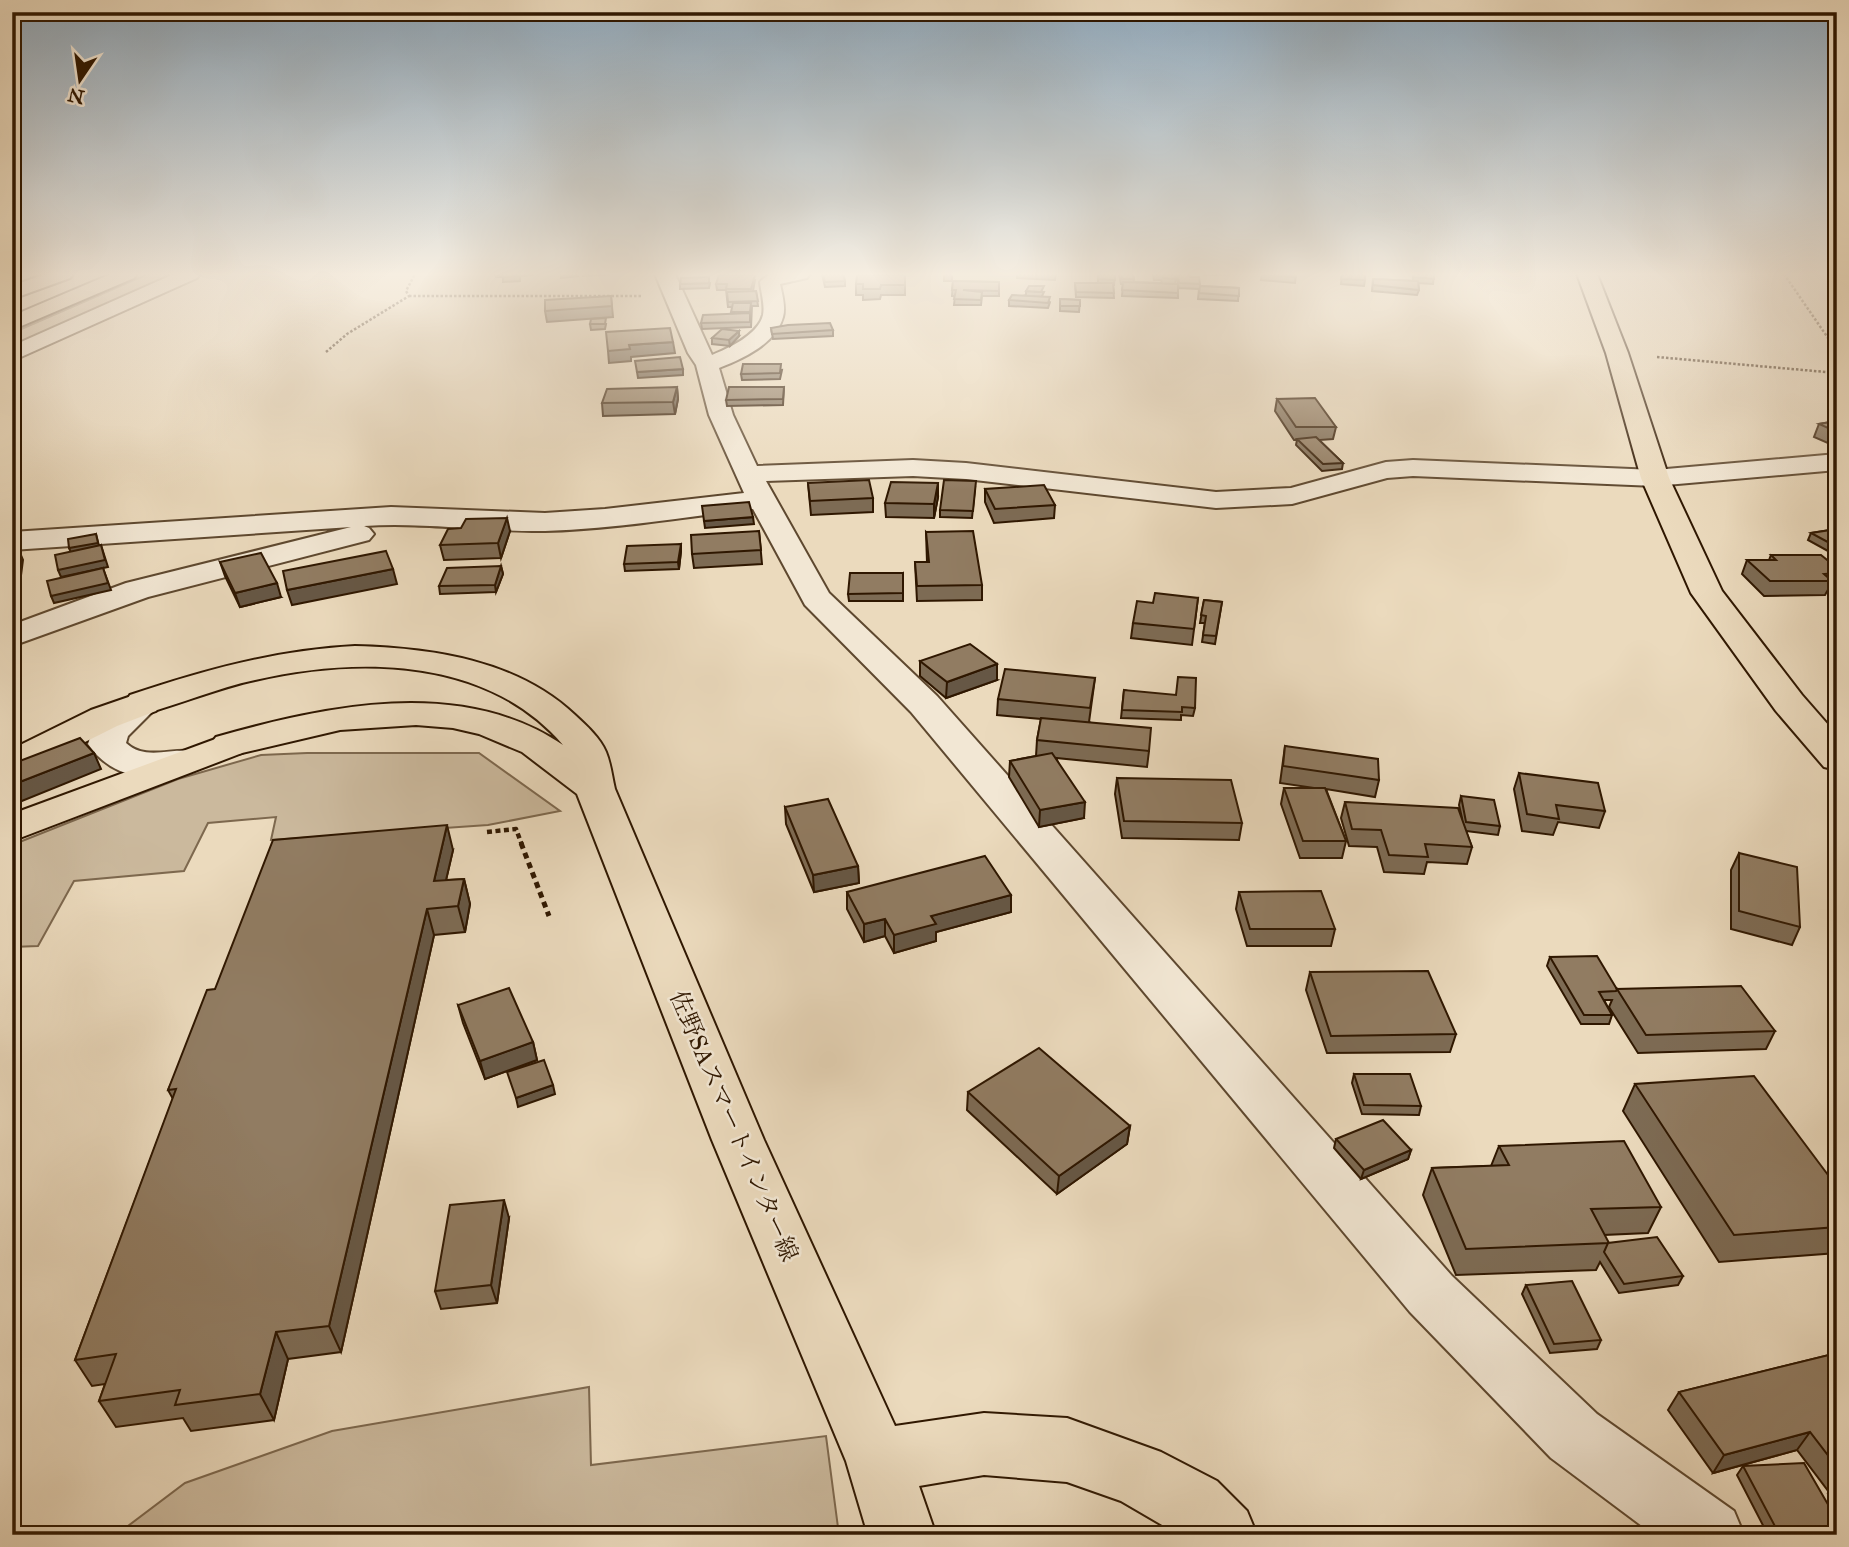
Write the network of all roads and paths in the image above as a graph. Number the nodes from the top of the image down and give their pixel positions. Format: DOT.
graph roads {
  1 [pos="333,346"];
  2 [pos="696,346"];
  3 [pos="745,346"];
  4 [pos="1614,346"];
  5 [pos="326,352"];
  6 [pos="1657,357"];
  7 [pos="707,365"];
  8 [pos="1837,373"];
  9 [pos="1837,462"];
  10 [pos="1655,478"];
  11 [pos="755,486"];
  12 [pos="412,518"];
  13 [pos="12,541"];
  14 [pos="12,636"];
  15 [pos="143,704"];
  16 [pos="1837,759"];
  17 [pos="185,760"];
  18 [pos="12,764"];
  19 [pos="595,789"];
  20 [pos="12,828"];
  21 [pos="487,832"];
  22 [pos="549,916"];
  23 [pos="878,1461"];
  24 [pos="902,1535"];
  25 [pos="1223,1535"];
  26 [pos="1710,1535"];
  1 -- 5 [label="path"];
  2 -- 7 [label="street"];
  3 -- 7 [label="street"];
  4 -- 10 [label="main road"];
  6 -- 8 [label="path"];
  7 -- 11 [label="street"];
  9 -- 10 [label="street"];
  10 -- 11 [label="street"];
  10 -- 16 [label="main road"];
  11 -- 12 [label="street"];
  11 -- 26 [label="street"];
  12 -- 13 [label="street"];
  12 -- 14 [label="street"];
  15 -- 17 [label="street"];
  15 -- 18 [label="main road, 佐野SAスマートインター線"];
  15 -- 19 [label="main road, 佐野SAスマートインター線"];
  17 -- 19 [label="main road"];
  17 -- 20 [label="main road"];
  19 -- 23 [label="main road, 佐野SAスマートインター線"];
  21 -- 22 [label="path"];
  23 -- 24 [label="main road, 佐野SAスマートインター線"];
  23 -- 25 [label="main road"];
}
